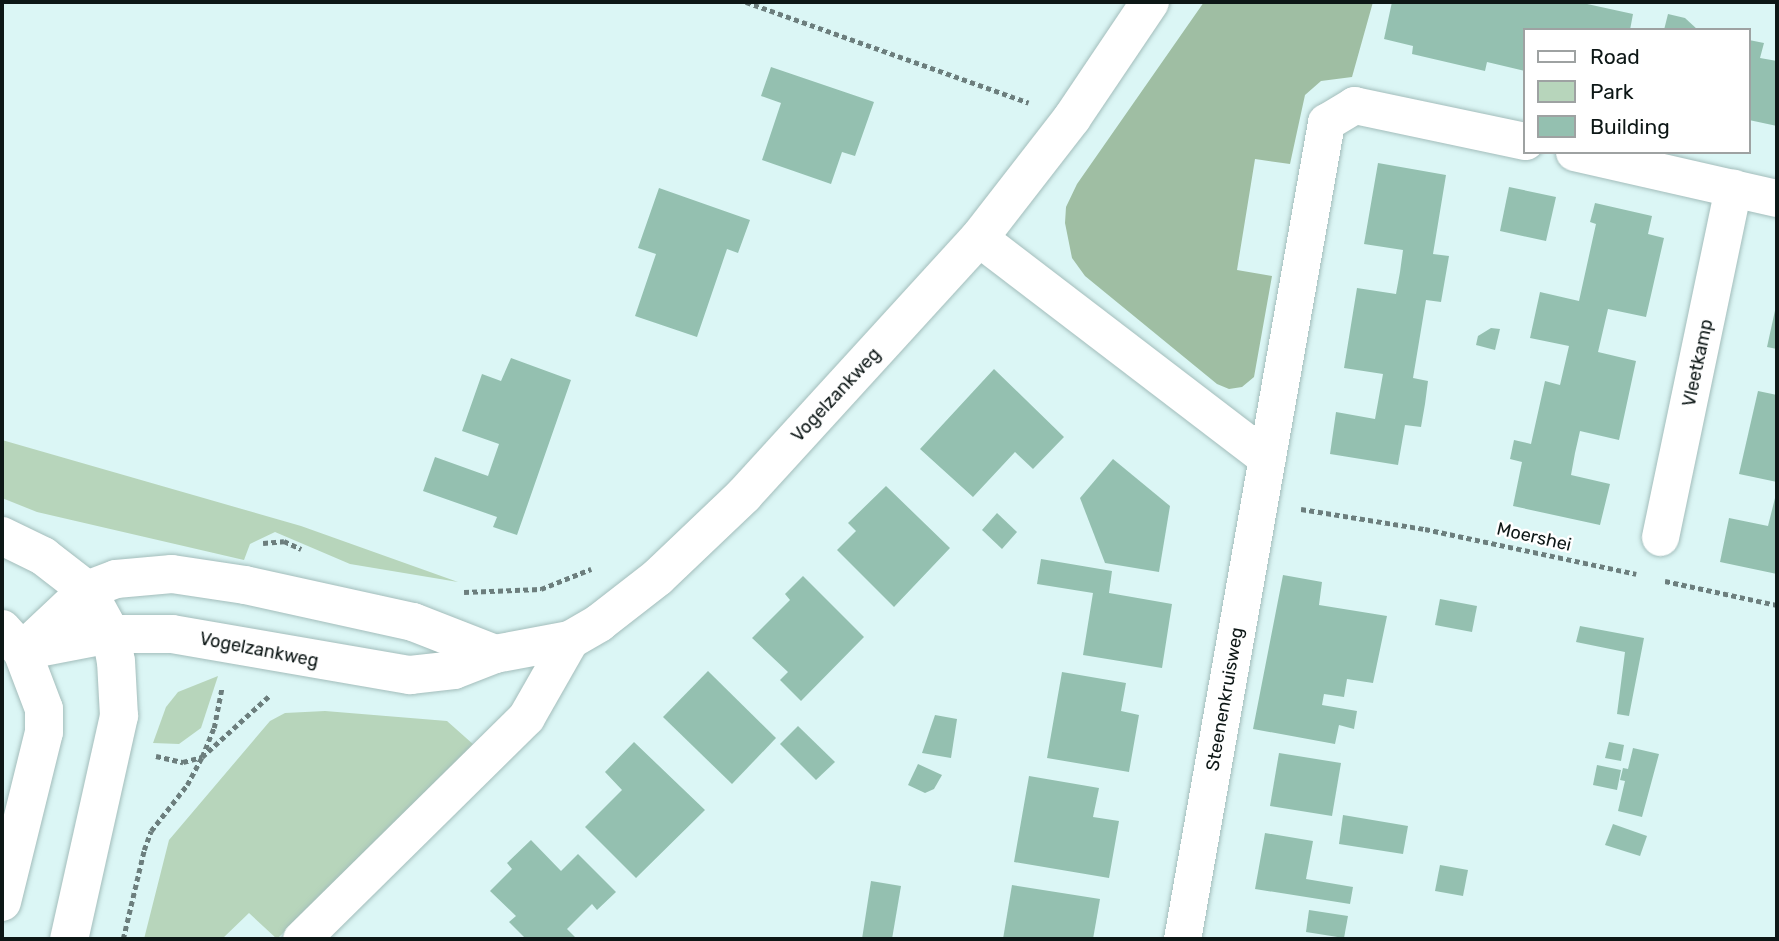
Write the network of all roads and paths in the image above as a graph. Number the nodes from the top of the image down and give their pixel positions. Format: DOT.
graph roads {
  1 [pos="747,2"];
  2 [pos="1150,2"];
  3 [pos="1037,93"];
  4 [pos="1030,104"];
  5 [pos="1022,113"];
  6 [pos="1072,118"];
  7 [pos="1524,141"];
  8 [pos="1583,154"];
  9 [pos="1733,188"];
  10 [pos="1777,198"];
  11 [pos="979,238"];
  12 [pos="1267,458"];
  13 [pos="1290,507"];
  14 [pos="2,536"];
  15 [pos="1660,537"];
  16 [pos="307,552"];
  17 [pos="598,565"];
  18 [pos="245,585"];
  19 [pos="87,590"];
  20 [pos="452,591"];
  21 [pos="1777,605"];
  22 [pos="111,634"];
  23 [pos="12,640"];
  24 [pos="570,640"];
  25 [pos="230,644"];
  26 [pos="495,654"];
  27 [pos="279,692"];
  28 [pos="202,757"];
  29 [pos="2,902"];
  30 [pos="69,939"];
  31 [pos="123,939"];
  32 [pos="301,939"];
  33 [pos="1182,939"];
  1 -- 4 [label="path"];
  2 -- 6 [label="street, Vogelzankweg"];
  3 -- 4 [label="path"];
  4 -- 5 [label="path"];
  4 -- 6 [label="path"];
  6 -- 11 [label="street, Vogelzankweg"];
  7 -- 12 [label="street, Steenenkruisweg"];
  8 -- 9 [label="street"];
  9 -- 10 [label="street"];
  9 -- 15 [label="street, Vleetkamp"];
  11 -- 12 [label="street"];
  11 -- 24 [label="street, Vogelzankweg"];
  12 -- 33 [label="street, Steenenkruisweg"];
  13 -- 21 [label="path, Moershei"];
  14 -- 19 [label="street"];
  16 -- 18 [label="path"];
  17 -- 20 [label="path"];
  18 -- 19 [label="street"];
  18 -- 26 [label="street"];
  19 -- 22 [label="street"];
  19 -- 23 [label="street"];
  22 -- 23 [label="street, Vogelzankweg"];
  22 -- 25 [label="street, Vogelzankweg"];
  22 -- 30 [label="street"];
  23 -- 29 [label="street"];
  24 -- 26 [label="street, Vogelzankweg"];
  24 -- 32 [label="street, Vogelzankweg"];
  25 -- 26 [label="street, Vogelzankweg"];
  25 -- 28 [label="path"];
  27 -- 28 [label="path"];
  28 -- 31 [label="path"];
}
